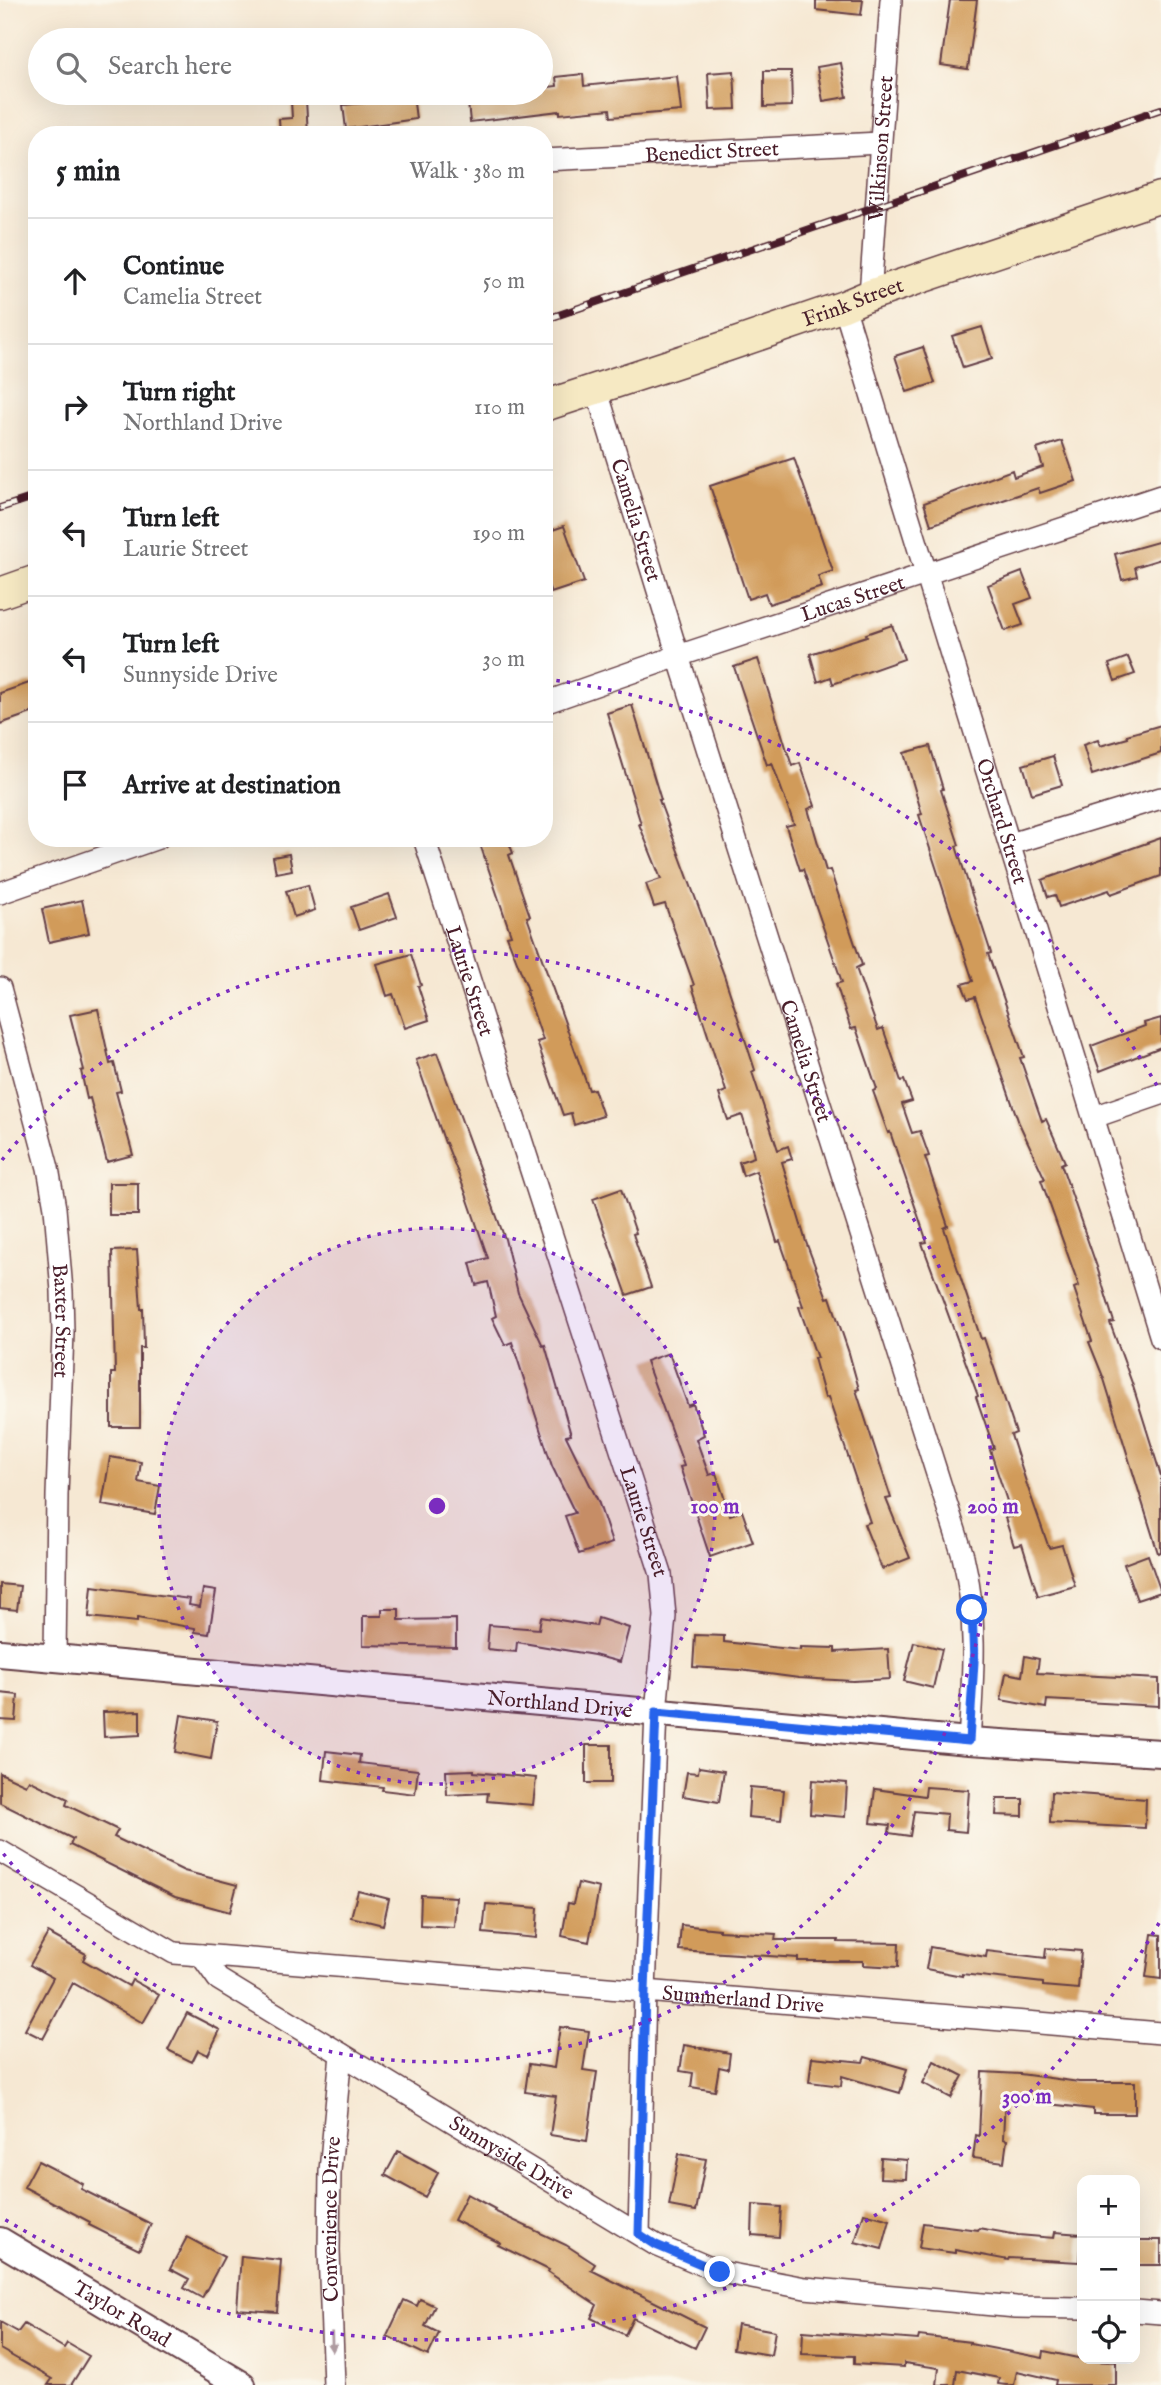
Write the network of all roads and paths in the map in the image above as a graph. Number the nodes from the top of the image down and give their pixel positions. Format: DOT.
graph roads {
  1 [pos="891,0"];
  2 [pos="880,143"];
  3 [pos="553,160"];
  4 [pos="1161,197"];
  5 [pos="857,301"];
  6 [pos="596,388"];
  7 [pos="553,403"];
  8 [pos="1161,496"];
  9 [pos="926,573"];
  10 [pos="28,583"];
  11 [pos="0,593"];
  12 [pos="678,656"];
  13 [pos="553,700"];
  14 [pos="1161,798"];
  15 [pos="1010,844"];
  16 [pos="132,847"];
  17 [pos="427,847"];
  18 [pos="0,893"];
  19 [pos="0,988"];
  20 [pos="1161,1094"];
  21 [pos="1094,1117"];
  22 [pos="1161,1338"];
  23 [pos="0,1653"];
  24 [pos="55,1658"];
  25 [pos="656,1712"];
  26 [pos="969,1741"];
  27 [pos="1161,1753"];
  28 [pos="0,1851"];
  29 [pos="201,1955"];
  30 [pos="645,1991"];
  31 [pos="1161,2034"];
  32 [pos="341,2054"];
  33 [pos="639,2234"];
  34 [pos="0,2241"];
  35 [pos="1077,2308"];
  36 [pos="1140,2311"];
  37 [pos="1161,2313"];
  38 [pos="227,2381"];
  39 [pos="334,2385"];
  1 -- 2 [label="street, Wilkinson Street"];
  2 -- 3 [label="street, Benedict Street"];
  2 -- 5 [label="street, Wilkinson Street"];
  4 -- 5 [label="main road, Frink Street"];
  5 -- 6 [label="main road, Frink Street"];
  5 -- 9 [label="street, Orchard Street"];
  6 -- 7 [label="main road, Frink Street"];
  6 -- 12 [label="street, Camelia Street"];
  8 -- 9 [label="street, Lucas Street"];
  9 -- 12 [label="street, Lucas Street"];
  9 -- 15 [label="street, Orchard Street"];
  10 -- 11 [label="main road"];
  12 -- 13 [label="street, Lucas Street"];
  12 -- 26 [label="street, Camelia Street"];
  14 -- 15 [label="street"];
  15 -- 21 [label="street, Orchard Street"];
  16 -- 18 [label="street"];
  17 -- 25 [label="street, Laurie Street"];
  19 -- 24 [label="street, Baxter Street"];
  20 -- 21 [label="street"];
  21 -- 22 [label="street, Orchard Street"];
  23 -- 24 [label="street, Northland Drive"];
  24 -- 25 [label="street, Northland Drive"];
  25 -- 26 [label="street, Northland Drive"];
  25 -- 30 [label="street, Laurie Street"];
  26 -- 27 [label="street, Northland Drive"];
  28 -- 29 [label="street"];
  29 -- 30 [label="street, Summerland Drive"];
  29 -- 32 [label="street, Sunnyside Drive"];
  30 -- 31 [label="street, Summerland Drive"];
  30 -- 33 [label="street, Laurie Street"];
  32 -- 33 [label="street, Sunnyside Drive"];
  32 -- 39 [label="street, Convenience Drive, one-way"];
  33 -- 35 [label="street, Sunnyside Drive"];
  34 -- 38 [label="street, Taylor Road"];
  36 -- 37 [label="street"];
}
